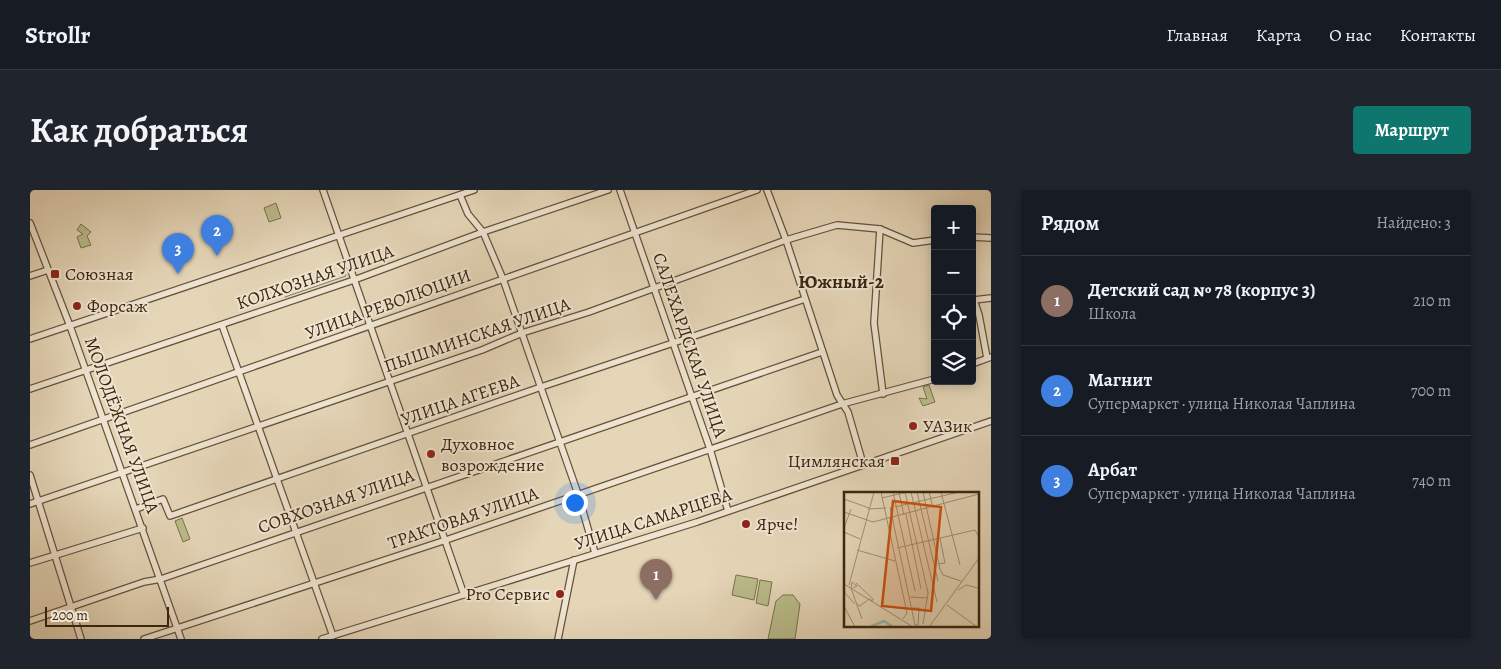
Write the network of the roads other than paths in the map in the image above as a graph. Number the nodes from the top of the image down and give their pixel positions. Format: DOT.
graph roads {
  1 [pos="323,190"];
  2 [pos="474,190"];
  3 [pos="608,190"];
  4 [pos="620,190"];
  5 [pos="757,190"];
  6 [pos="767,190"];
  7 [pos="460,195"];
  8 [pos="30,223"];
  9 [pos="880,229"];
  10 [pos="483,232"];
  11 [pos="636,233"];
  12 [pos="339,235"];
  13 [pos="976,237"];
  14 [pos="991,238"];
  15 [pos="786,240"];
  16 [pos="931,241"];
  17 [pos="48,270"];
  18 [pos="30,276"];
  19 [pos="503,279"];
  20 [pos="354,280"];
  21 [pos="654,288"];
  22 [pos="991,298"];
  23 [pos="806,299"];
  24 [pos="222,325"];
  25 [pos="70,326"];
  26 [pos="370,327"];
  27 [pos="522,333"];
  28 [pos="30,339"];
  29 [pos="674,343"];
  30 [pos="822,352"];
  31 [pos="989,357"];
  32 [pos="976,362"];
  33 [pos="86,371"];
  34 [pos="241,372"];
  35 [pos="931,380"];
  36 [pos="389,381"];
  37 [pos="541,387"];
  38 [pos="30,389"];
  39 [pos="883,394"];
  40 [pos="691,395"];
  41 [pos="842,404"];
  42 [pos="104,420"];
  43 [pos="991,421"];
  44 [pos="258,425"];
  45 [pos="409,434"];
  46 [pos="560,440"];
  47 [pos="30,445"];
  48 [pos="710,449"];
  49 [pos="863,464"];
  50 [pos="122,473"];
  51 [pos="30,475"];
  52 [pos="277,478"];
  53 [pos="427,486"];
  54 [pos="578,494"];
  55 [pos="38,501"];
  56 [pos="30,504"];
  57 [pos="136,509"];
  58 [pos="728,511"];
  59 [pos="143,528"];
  60 [pos="296,530"];
  61 [pos="446,540"];
  62 [pos="596,553"];
  63 [pos="56,555"];
  64 [pos="574,560"];
  65 [pos="30,563"];
  66 [pos="161,578"];
  67 [pos="313,582"];
  68 [pos="464,595"];
  69 [pos="71,607"];
  70 [pos="30,621"];
  71 [pos="178,628"];
  72 [pos="332,636"];
  73 [pos="81,639"];
  74 [pos="144,639"];
  75 [pos="182,639"];
  76 [pos="322,639"];
  77 [pos="558,639"];
  1 -- 12 [label="street"];
  2 -- 7 [label="street"];
  3 -- 10 [label="street, КОЛХОЗНАЯ УЛИЦА"];
  4 -- 11 [label="street, САЛЕХАРДСКАЯ УЛИЦА"];
  5 -- 11 [label="street, УЛИЦА РЕВОЛЮЦИИ"];
  6 -- 15 [label="street"];
  7 -- 10 [label="street"];
  7 -- 12 [label="street"];
  8 -- 17 [label="street, МОЛОДЁЖНАЯ УЛИЦА"];
  9 -- 15 [label="street, ПЫШМИНСКАЯ УЛИЦА"];
  9 -- 16 [label="street, ПЫШМИНСКАЯ УЛИЦА"];
  9 -- 39 [label="street"];
  10 -- 19 [label="street"];
  10 -- 20 [label="street, КОЛХОЗНАЯ УЛИЦА"];
  11 -- 19 [label="street, УЛИЦА РЕВОЛЮЦИИ"];
  11 -- 21 [label="street, САЛЕХАРДСКАЯ УЛИЦА"];
  12 -- 20 [label="street"];
  12 -- 25 [label="street"];
  13 -- 14 [label="street"];
  15 -- 21 [label="street, ПЫШМИНСКАЯ УЛИЦА"];
  15 -- 23 [label="street"];
  17 -- 18 [label="street"];
  17 -- 25 [label="street, МОЛОДЁЖНАЯ УЛИЦА"];
  19 -- 26 [label="street, УЛИЦА РЕВОЛЮЦИИ"];
  19 -- 27 [label="street"];
  20 -- 24 [label="street, КОЛХОЗНАЯ УЛИЦА"];
  20 -- 26 [label="street"];
  21 -- 27 [label="street, ПЫШМИНСКАЯ УЛИЦА"];
  21 -- 29 [label="street, САЛЕХАРДСКАЯ УЛИЦА"];
  22 -- 31 [label="street"];
  23 -- 29 [label="street, УЛИЦА АГЕЕВА"];
  23 -- 30 [label="street"];
  24 -- 33 [label="street, КОЛХОЗНАЯ УЛИЦА"];
  24 -- 34 [label="street"];
  25 -- 28 [label="street"];
  25 -- 33 [label="street, МОЛОДЁЖНАЯ УЛИЦА"];
  26 -- 34 [label="street, УЛИЦА РЕВОЛЮЦИИ"];
  26 -- 36 [label="street"];
  27 -- 36 [label="street, ПЫШМИНСКАЯ УЛИЦА"];
  27 -- 37 [label="street"];
  29 -- 37 [label="street, УЛИЦА АГЕЕВА"];
  29 -- 40 [label="street, САЛЕХАРДСКАЯ УЛИЦА"];
  30 -- 40 [label="street, СОВХОЗНАЯ УЛИЦА"];
  30 -- 41 [label="street"];
  31 -- 32 [label="street"];
  33 -- 38 [label="street, КОЛХОЗНАЯ УЛИЦА"];
  33 -- 42 [label="street, МОЛОДЁЖНАЯ УЛИЦА"];
  34 -- 42 [label="street, УЛИЦА РЕВОЛЮЦИИ"];
  34 -- 44 [label="street"];
  35 -- 39 [label="street, ТРАКТОВАЯ УЛИЦА"];
  36 -- 44 [label="street, ПЫШМИНСКАЯ УЛИЦА"];
  36 -- 45 [label="street"];
  37 -- 45 [label="street, УЛИЦА АГЕЕВА"];
  37 -- 46 [label="street"];
  39 -- 41 [label="street, ТРАКТОВАЯ УЛИЦА"];
  40 -- 46 [label="street, СОВХОЗНАЯ УЛИЦА"];
  40 -- 48 [label="street, САЛЕХАРДСКАЯ УЛИЦА"];
  41 -- 48 [label="street, ТРАКТОВАЯ УЛИЦА"];
  41 -- 49 [label="street"];
  42 -- 47 [label="street, УЛИЦА РЕВОЛЮЦИИ"];
  42 -- 50 [label="street, МОЛОДЁЖНАЯ УЛИЦА"];
  43 -- 49 [label="street, УЛИЦА САМАРЦЕВА"];
  44 -- 50 [label="street, ПЫШМИНСКАЯ УЛИЦА"];
  44 -- 52 [label="street"];
  45 -- 52 [label="street, УЛИЦА АГЕЕВА"];
  45 -- 53 [label="street"];
  46 -- 53 [label="street, СОВХОЗНАЯ УЛИЦА"];
  46 -- 54 [label="street"];
  48 -- 54 [label="street, ТРАКТОВАЯ УЛИЦА"];
  48 -- 58 [label="street, САЛЕХАРДСКАЯ УЛИЦА"];
  49 -- 58 [label="street, УЛИЦА САМАРЦЕВА"];
  50 -- 55 [label="street, ПЫШМИНСКАЯ УЛИЦА"];
  50 -- 57 [label="street, МОЛОДЁЖНАЯ УЛИЦА"];
  51 -- 55 [label="street"];
  52 -- 57 [label="street, УЛИЦА АГЕЕВА"];
  52 -- 60 [label="street"];
  53 -- 60 [label="street, СОВХОЗНАЯ УЛИЦА"];
  53 -- 61 [label="street"];
  54 -- 61 [label="street, ТРАКТОВАЯ УЛИЦА"];
  54 -- 62 [label="street"];
  55 -- 56 [label="street, ПЫШМИНСКАЯ УЛИЦА"];
  55 -- 63 [label="street"];
  57 -- 59 [label="street, МОЛОДЁЖНАЯ УЛИЦА"];
  58 -- 62 [label="street, УЛИЦА САМАРЦЕВА"];
  59 -- 63 [label="street"];
  59 -- 66 [label="street, МОЛОДЁЖНАЯ УЛИЦА"];
  60 -- 66 [label="street, СОВХОЗНАЯ УЛИЦА"];
  60 -- 67 [label="street"];
  61 -- 67 [label="street, ТРАКТОВАЯ УЛИЦА"];
  61 -- 68 [label="street"];
  62 -- 64 [label="street, УЛИЦА САМАРЦЕВА"];
  63 -- 65 [label="street"];
  63 -- 69 [label="street"];
  64 -- 68 [label="street, УЛИЦА САМАРЦЕВА"];
  64 -- 77 [label="street"];
  66 -- 69 [label="street, СОВХОЗНАЯ УЛИЦА"];
  66 -- 71 [label="street, МОЛОДЁЖНАЯ УЛИЦА"];
  67 -- 71 [label="street, ТРАКТОВАЯ УЛИЦА"];
  67 -- 72 [label="street"];
  68 -- 72 [label="street, УЛИЦА САМАРЦЕВА"];
  69 -- 70 [label="street, СОВХОЗНАЯ УЛИЦА"];
  69 -- 73 [label="street"];
  71 -- 74 [label="street, ТРАКТОВАЯ УЛИЦА"];
  71 -- 75 [label="street, МОЛОДЁЖНАЯ УЛИЦА"];
  72 -- 76 [label="street, УЛИЦА САМАРЦЕВА"];
}
